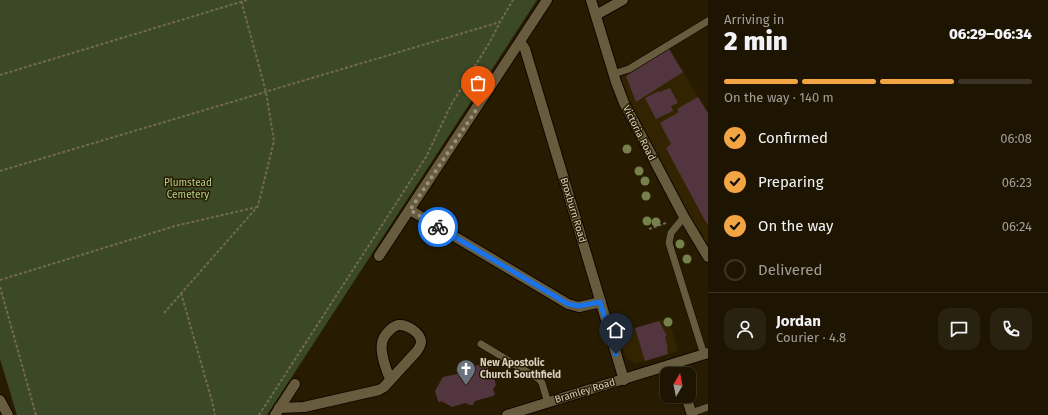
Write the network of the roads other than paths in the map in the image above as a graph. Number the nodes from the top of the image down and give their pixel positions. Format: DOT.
graph roads {
  1 [pos="547,0"];
  2 [pos="591,0"];
  3 [pos="623,0"];
  4 [pos="596,15"];
  5 [pos="708,21"];
  6 [pos="520,42"];
  7 [pos="613,74"];
  8 [pos="410,210"];
  9 [pos="684,218"];
  10 [pos="379,256"];
  11 [pos="708,257"];
  12 [pos="600,302"];
  13 [pos="482,344"];
  14 [pos="706,354"];
  15 [pos="676,363"];
  16 [pos="677,367"];
  17 [pos="390,379"];
  18 [pos="624,380"];
  19 [pos="295,384"];
  20 [pos="0,400"];
  21 [pos="548,403"];
  22 [pos="688,403"];
  23 [pos="708,407"];
  24 [pos="0,411"];
  25 [pos="277,412"];
  26 [pos="691,414"];
  27 [pos="1,415"];
  28 [pos="8,415"];
  29 [pos="507,415"];
  1 -- 6 [label="street"];
  2 -- 4 [label="street, Victoria Road"];
  3 -- 4 [label="street"];
  4 -- 7 [label="street, Victoria Road"];
  5 -- 7 [label="lane"];
  6 -- 8 [label="street"];
  6 -- 12 [label="street, Broxburn Road"];
  7 -- 9 [label="street, Victoria Road"];
  8 -- 10 [label="street"];
  8 -- 12 [label="street"];
  9 -- 11 [label="street, Victoria Road"];
  9 -- 14 [label="lane"];
  12 -- 18 [label="street, Broxburn Road"];
  13 -- 21 [label="lane"];
  14 -- 15 [label="street, Bramley Road"];
  15 -- 16 [label="street"];
  15 -- 18 [label="street, Bramley Road"];
  17 -- 17 [label="street"];
  17 -- 25 [label="street"];
  18 -- 21 [label="street, Bramley Road"];
  19 -- 25 [label="street"];
  20 -- 28 [label="street"];
  21 -- 29 [label="street, Bramley Road"];
  22 -- 26 [label="street"];
  23 -- 26 [label="lane"];
  24 -- 27 [label="street"];
}
